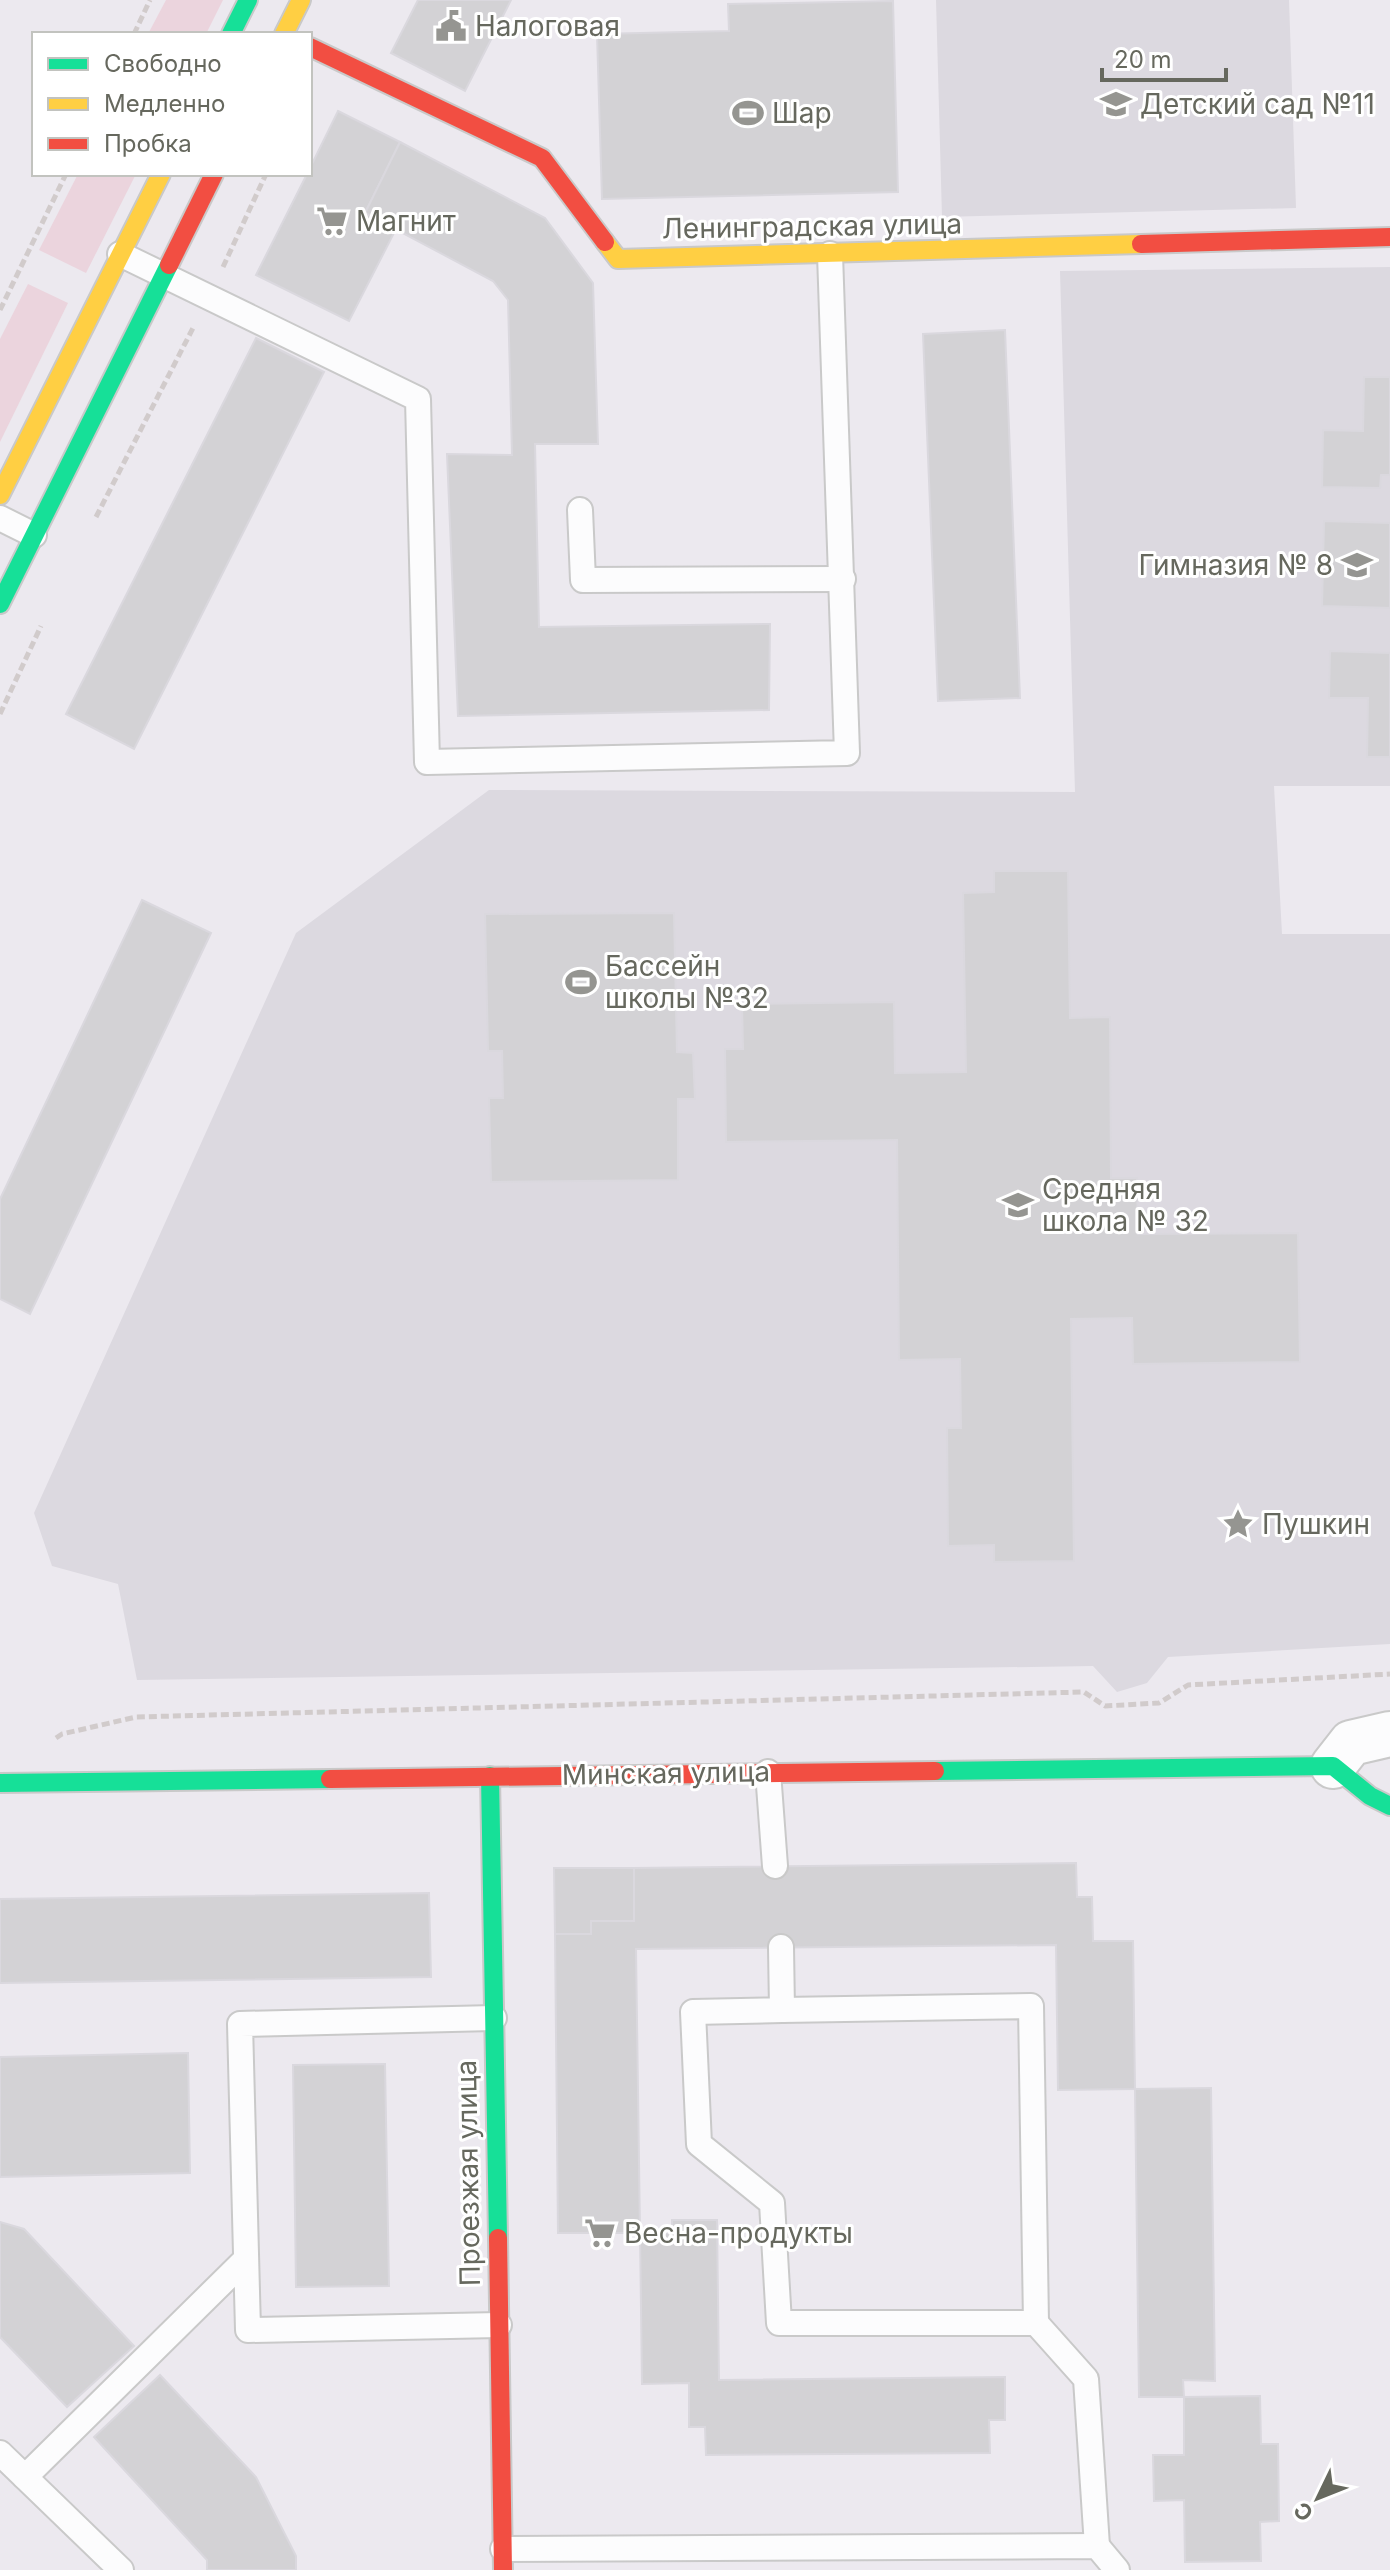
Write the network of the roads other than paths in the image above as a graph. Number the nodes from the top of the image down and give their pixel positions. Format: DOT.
graph roads {
  1 [pos="248,0"];
  2 [pos="301,0"];
  3 [pos="232,32"];
  4 [pos="285,32"];
  5 [pos="312,48"];
  6 [pos="160,176"];
  7 [pos="213,176"];
  8 [pos="1390,237"];
  9 [pos="120,254"];
  10 [pos="830,254"];
  11 [pos="163,276"];
  12 [pos="0,495"];
  13 [pos="580,510"];
  14 [pos="0,518"];
  15 [pos="34,535"];
  16 [pos="843,579"];
  17 [pos="0,604"];
  18 [pos="1390,1734"];
  19 [pos="1333,1766"];
  20 [pos="768,1772"];
  21 [pos="490,1776"];
  22 [pos="0,1783"];
  23 [pos="1390,1806"];
  24 [pos="775,1866"];
  25 [pos="781,1947"];
  26 [pos="782,2010"];
  27 [pos="494,2018"];
  28 [pos="246,2259"];
  29 [pos="1036,2323"];
  30 [pos="499,2325"];
  31 [pos="0,2453"];
  32 [pos="25,2477"];
  33 [pos="1097,2546"];
  34 [pos="503,2560"];
  35 [pos="121,2570"];
  36 [pos="1117,2570"];
  1 -- 3 [label="street"];
  2 -- 4 [label="street"];
  5 -- 10 [label="street, Ленинградская улица"];
  6 -- 9 [label="street"];
  7 -- 11 [label="street"];
  8 -- 10 [label="street, Ленинградская улица"];
  9 -- 11 [label="lane"];
  9 -- 12 [label="street"];
  10 -- 16 [label="lane"];
  11 -- 15 [label="street"];
  11 -- 16 [label="lane"];
  13 -- 16 [label="lane"];
  14 -- 15 [label="lane"];
  15 -- 17 [label="street"];
  18 -- 19 [label="street"];
  19 -- 20 [label="street, Минская улица"];
  19 -- 23 [label="street"];
  20 -- 21 [label="street, Минская улица"];
  20 -- 24 [label="lane"];
  21 -- 22 [label="street, Минская улица"];
  21 -- 27 [label="street, Проезжая улица"];
  25 -- 26 [label="lane"];
  26 -- 29 [label="lane"];
  26 -- 29 [label="lane"];
  27 -- 28 [label="lane"];
  27 -- 30 [label="street, Проезжая улица"];
  28 -- 30 [label="lane"];
  28 -- 32 [label="lane"];
  29 -- 33 [label="lane"];
  30 -- 34 [label="street, Проезжая улица"];
  31 -- 32 [label="lane"];
  32 -- 35 [label="lane"];
  33 -- 34 [label="lane"];
  33 -- 36 [label="lane"];
}
